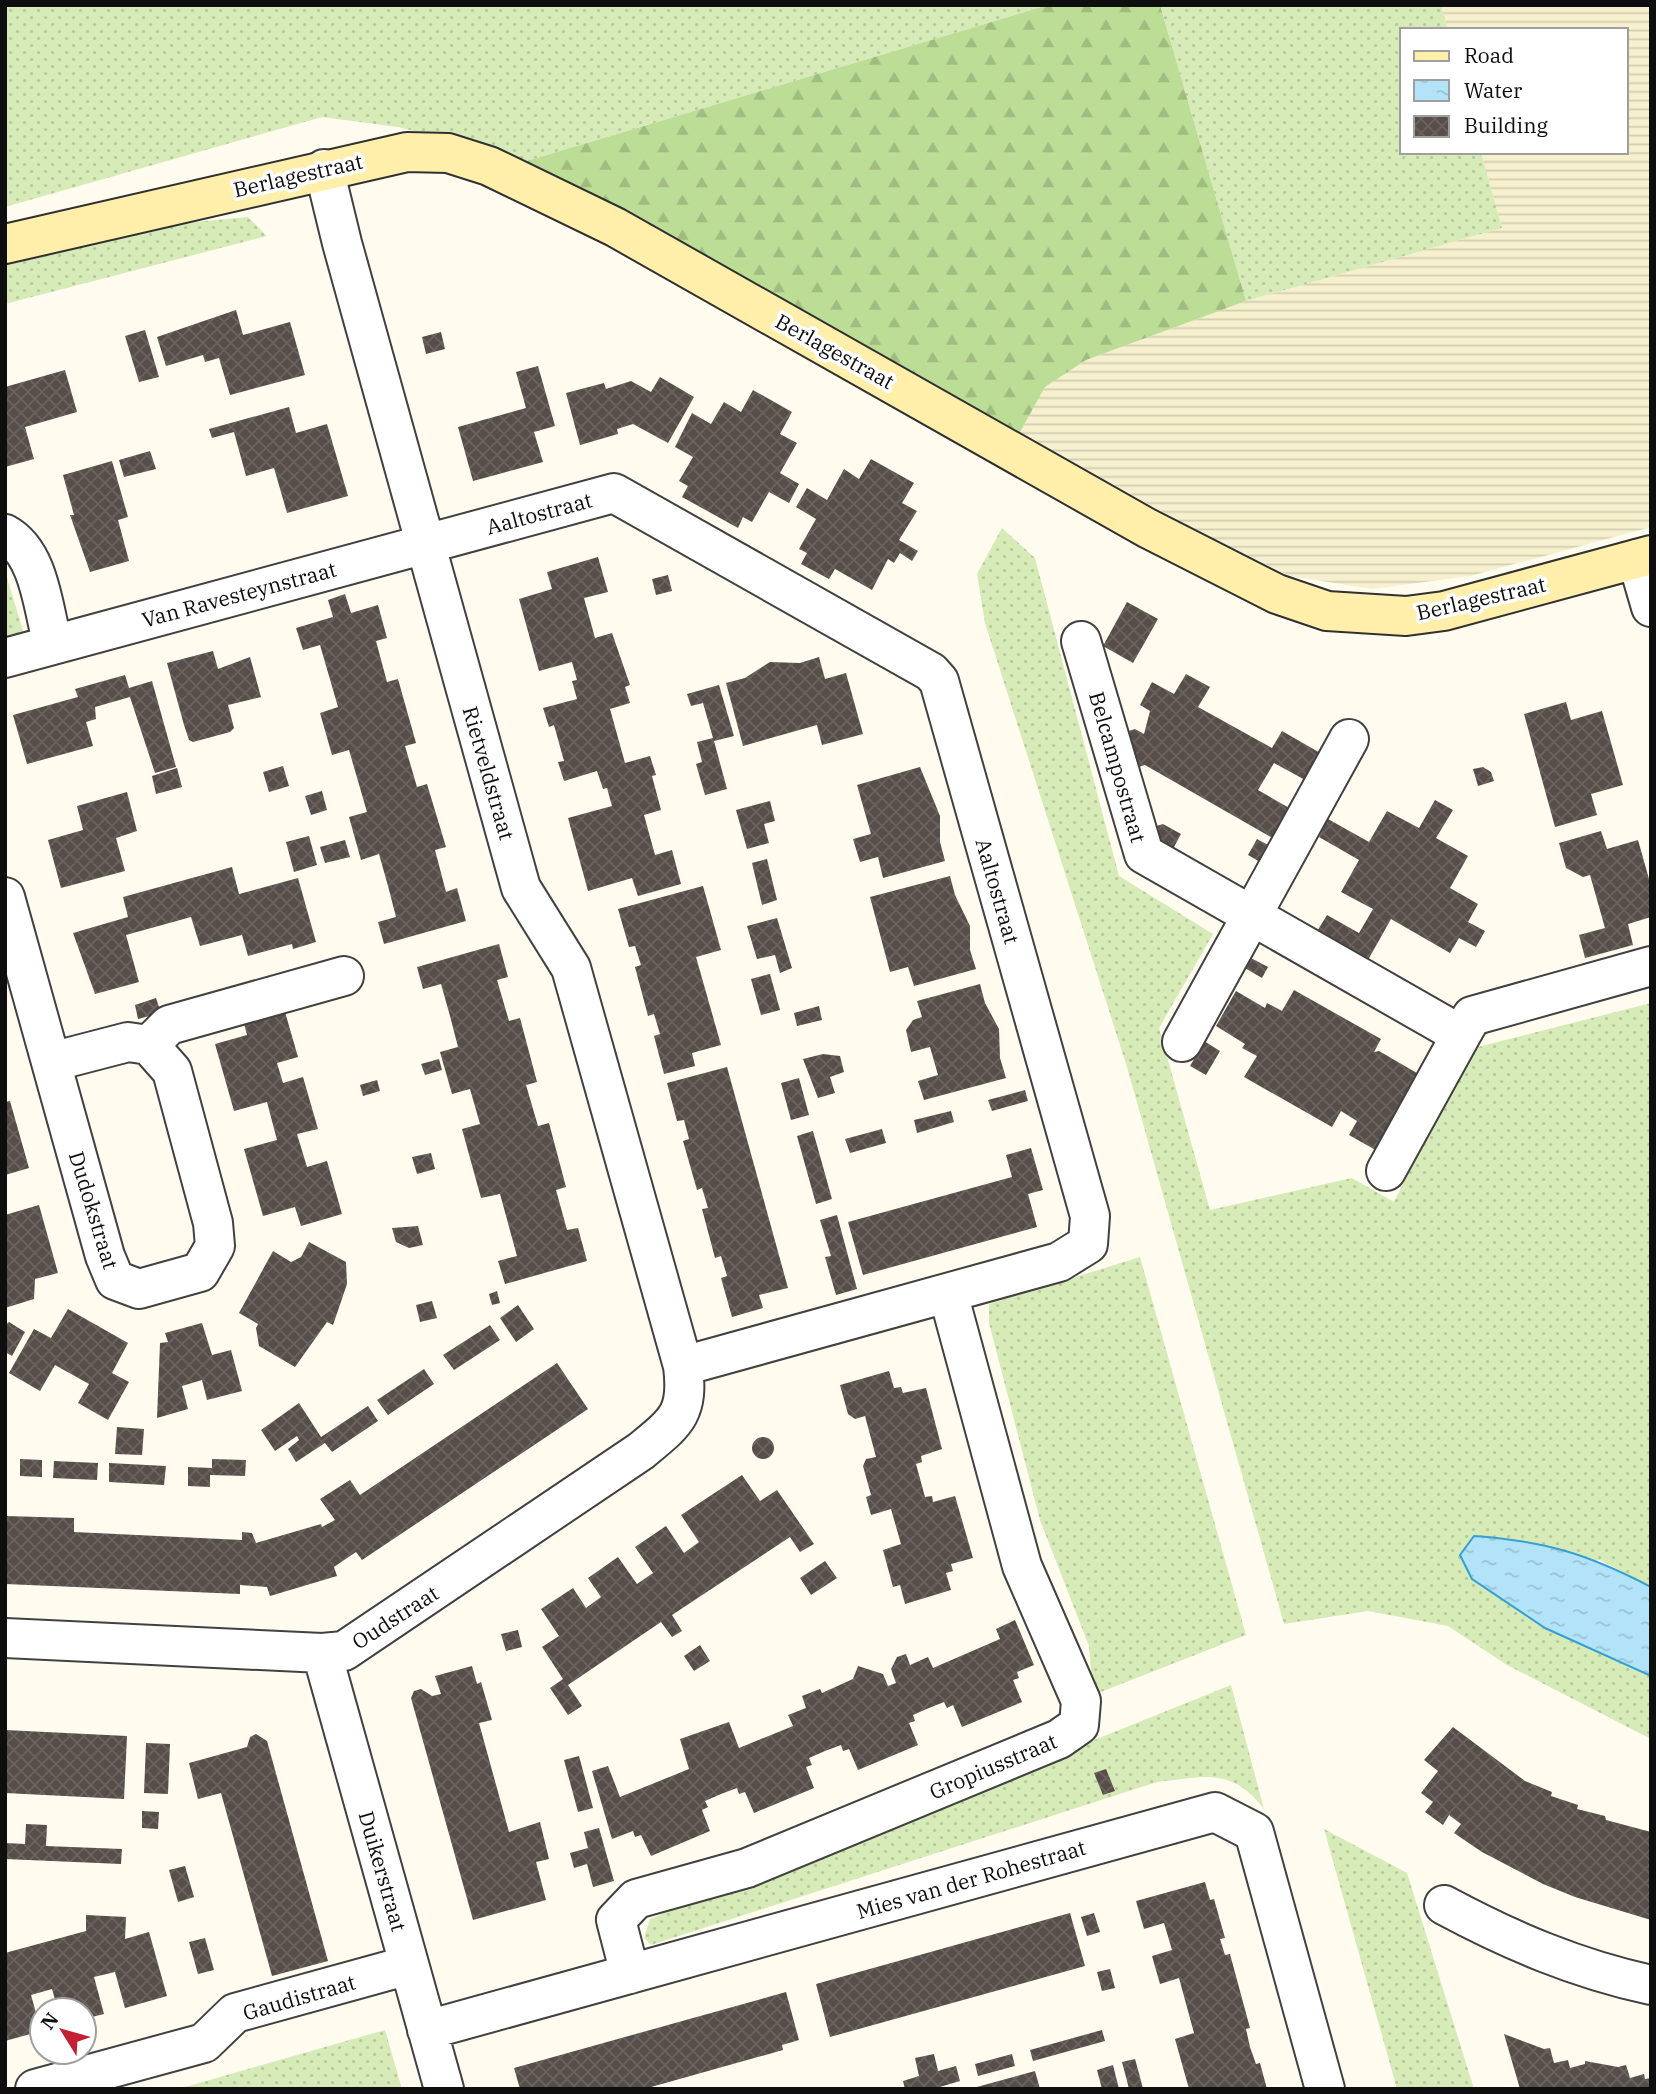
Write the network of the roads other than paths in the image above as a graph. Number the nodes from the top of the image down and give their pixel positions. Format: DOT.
graph roads {
  1 [pos="324,169"];
  2 [pos="5,244"];
  3 [pos="5,534"];
  4 [pos="425,543"];
  5 [pos="1644,557"];
  6 [pos="1651,607"];
  7 [pos="1081,641"];
  8 [pos="52,645"];
  9 [pos="5,658"];
  10 [pos="1349,739"];
  11 [pos="5,897"];
  12 [pos="1252,915"];
  13 [pos="1651,966"];
  14 [pos="344,976"];
  15 [pos="1461,1035"];
  16 [pos="1182,1042"];
  17 [pos="149,1045"];
  18 [pos="51,1062"];
  19 [pos="1386,1171"];
  20 [pos="948,1293"];
  21 [pos="683,1366"];
  22 [pos="5,1638"];
  23 [pos="322,1653"];
  24 [pos="1444,1905"];
  25 [pos="409,1965"];
  26 [pos="629,1974"];
  27 [pos="1651,1985"];
  28 [pos="427,2030"];
  29 [pos="35,2089"];
  30 [pos="444,2089"];
  31 [pos="1325,2089"];
  1 -- 2 [label="street, Berlagestraat"];
  1 -- 4 [label="street, Rietveldstraat"];
  1 -- 5 [label="street, Berlagestraat"];
  3 -- 8 [label="street"];
  4 -- 8 [label="street, Van Ravesteynstraat"];
  4 -- 20 [label="street, Aaltostraat"];
  4 -- 21 [label="street, Rietveldstraat"];
  5 -- 6 [label="street"];
  7 -- 12 [label="street, Belcampostraat"];
  8 -- 9 [label="street, Van Ravesteynstraat"];
  10 -- 12 [label="street"];
  11 -- 18 [label="street, Dudokstraat"];
  12 -- 15 [label="street, Belcampostraat"];
  12 -- 16 [label="street"];
  13 -- 15 [label="street"];
  14 -- 17 [label="street"];
  15 -- 19 [label="street"];
  17 -- 18 [label="street"];
  17 -- 18 [label="street, Dudokstraat"];
  20 -- 21 [label="street, Aaltostraat"];
  20 -- 26 [label="street, Gropiusstraat"];
  21 -- 23 [label="street, Oudstraat"];
  22 -- 23 [label="street, Oudstraat"];
  23 -- 25 [label="street, Duikerstraat"];
  24 -- 27 [label="street"];
  25 -- 28 [label="street, Duikerstraat"];
  25 -- 29 [label="street, Gaudistraat"];
  26 -- 28 [label="street, Mies van der Rohestraat"];
  26 -- 31 [label="street, Mies van der Rohestraat"];
  28 -- 30 [label="street, Duikerstraat"];
}
